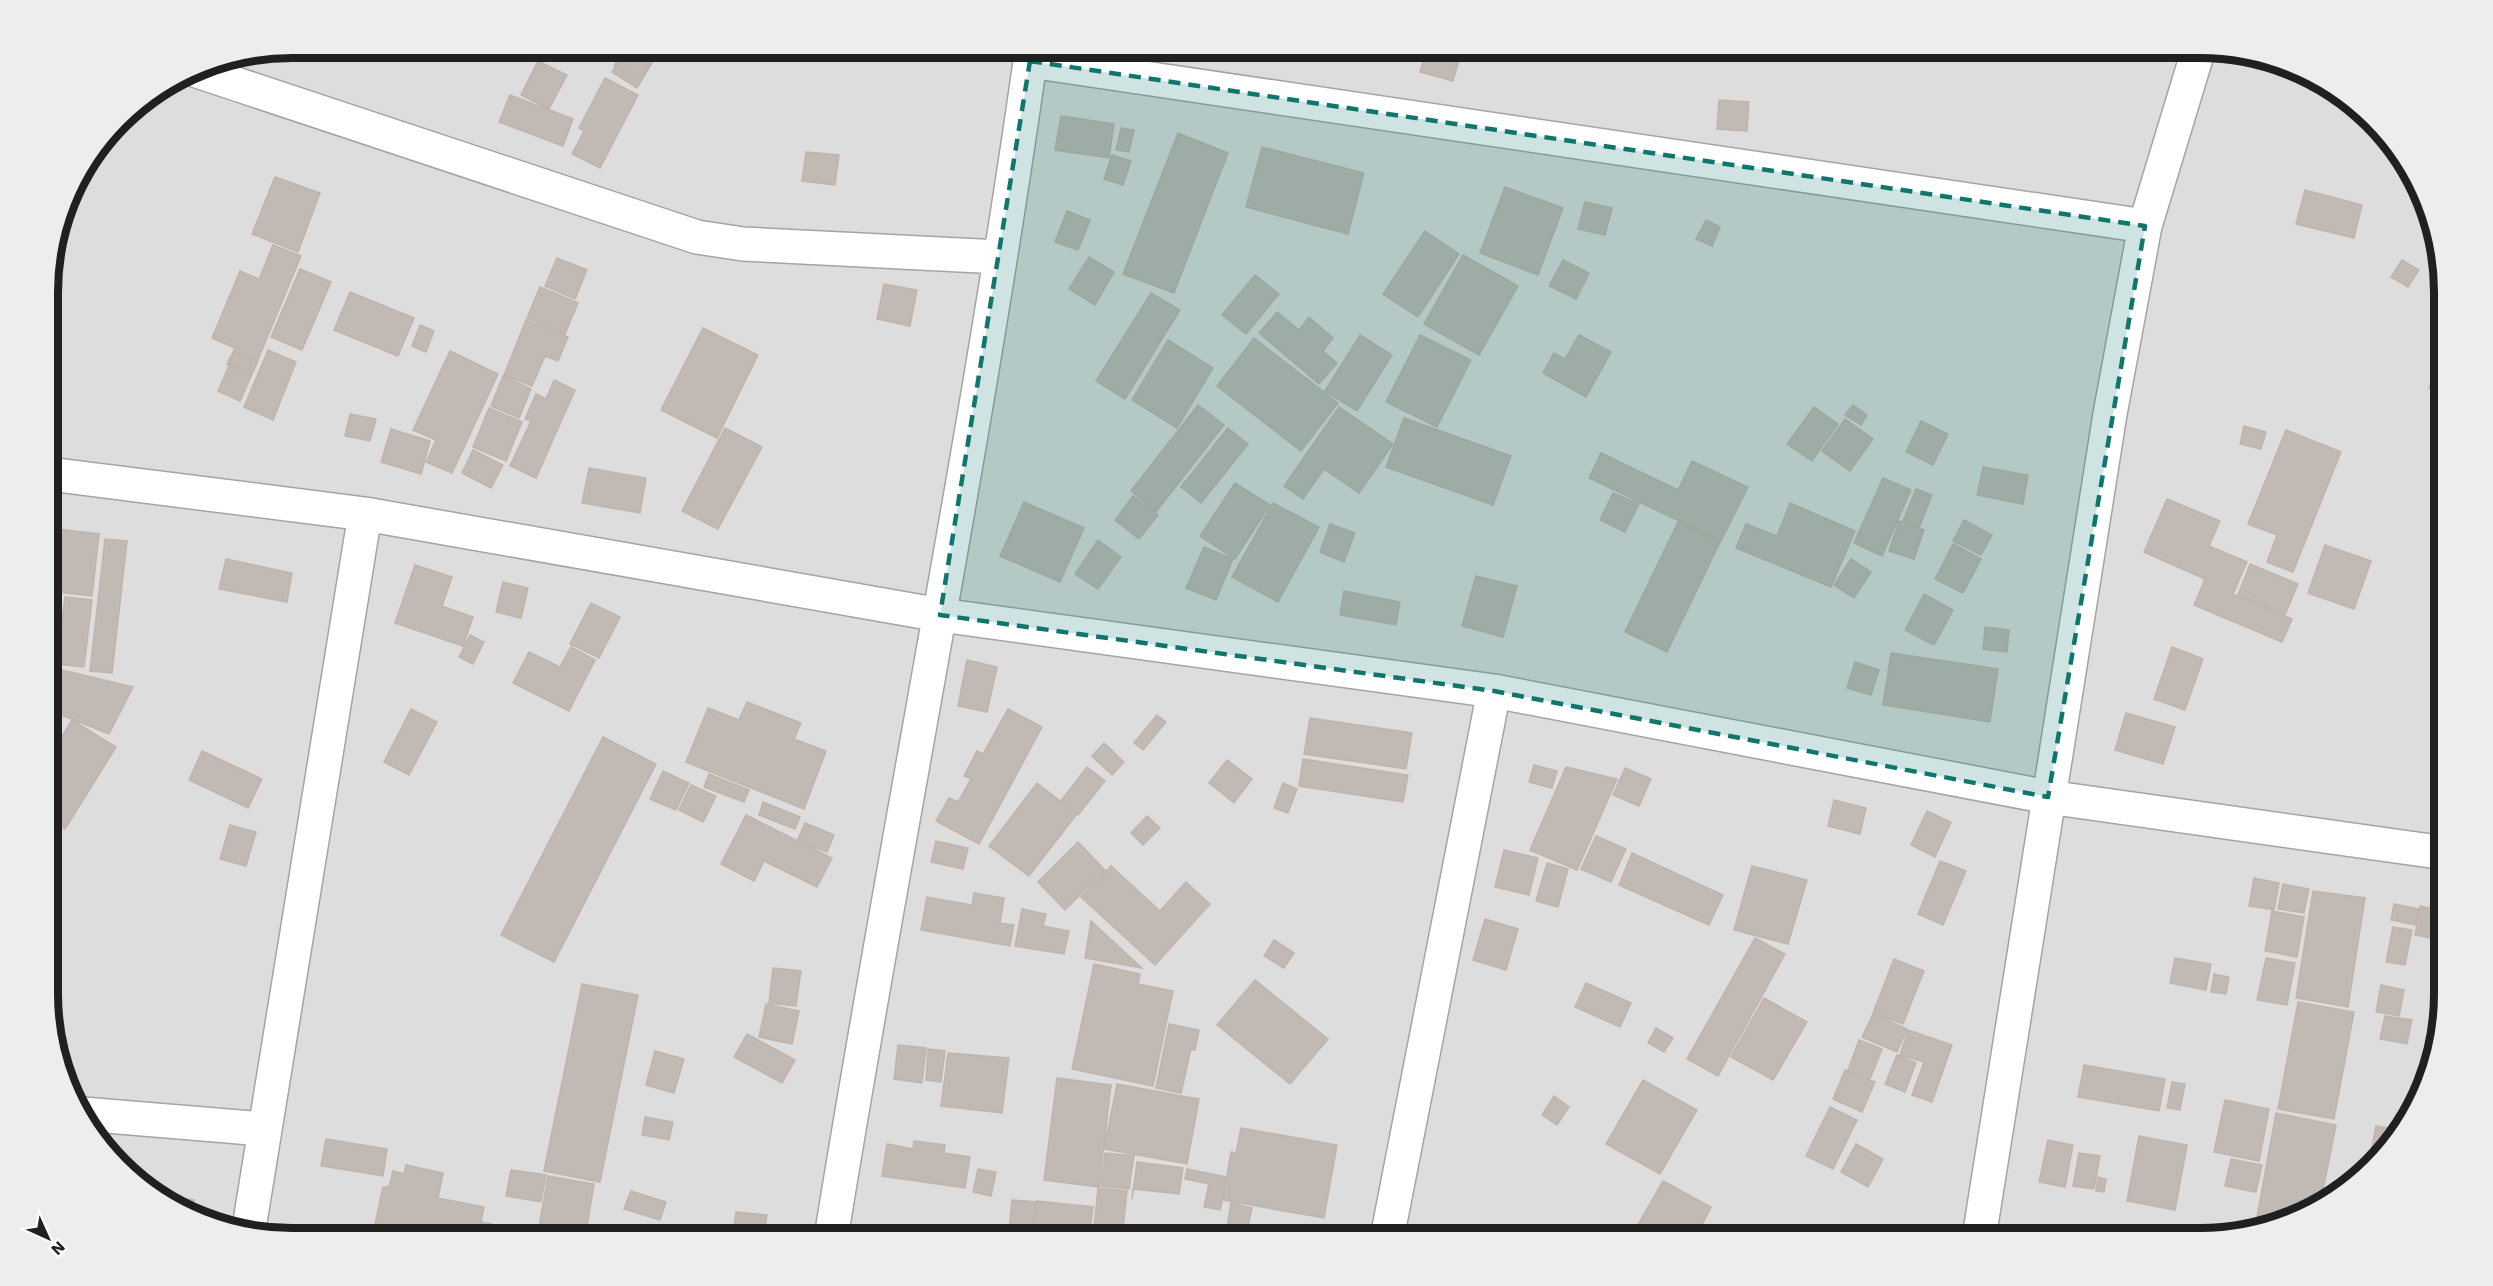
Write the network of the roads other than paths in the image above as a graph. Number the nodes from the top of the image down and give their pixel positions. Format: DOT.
graph roads {
  1 [pos="1031,58"];
  2 [pos="1051,58"];
  3 [pos="2196,58"];
  4 [pos="207,74"];
  5 [pos="2145,226"];
  6 [pos="1000,257"];
  7 [pos="58,475"];
  8 [pos="365,514"];
  9 [pos="940,615"];
  10 [pos="1494,691"];
  11 [pos="2048,796"];
  12 [pos="2434,851"];
  13 [pos="92,1115"];
  14 [pos="264,1130"];
  15 [pos="250,1223"];
  16 [pos="833,1228"];
  17 [pos="1389,1228"];
  18 [pos="1981,1228"];
  1 -- 6 [label="street"];
  2 -- 5 [label="street"];
  3 -- 5 [label="street"];
  4 -- 6 [label="street"];
  5 -- 11 [label="street"];
  6 -- 9 [label="street"];
  7 -- 8 [label="street"];
  8 -- 9 [label="street"];
  8 -- 14 [label="street"];
  9 -- 10 [label="street"];
  9 -- 16 [label="street"];
  10 -- 11 [label="street"];
  10 -- 17 [label="street"];
  11 -- 12 [label="street"];
  11 -- 18 [label="street"];
  13 -- 14 [label="street"];
  14 -- 15 [label="street"];
}
